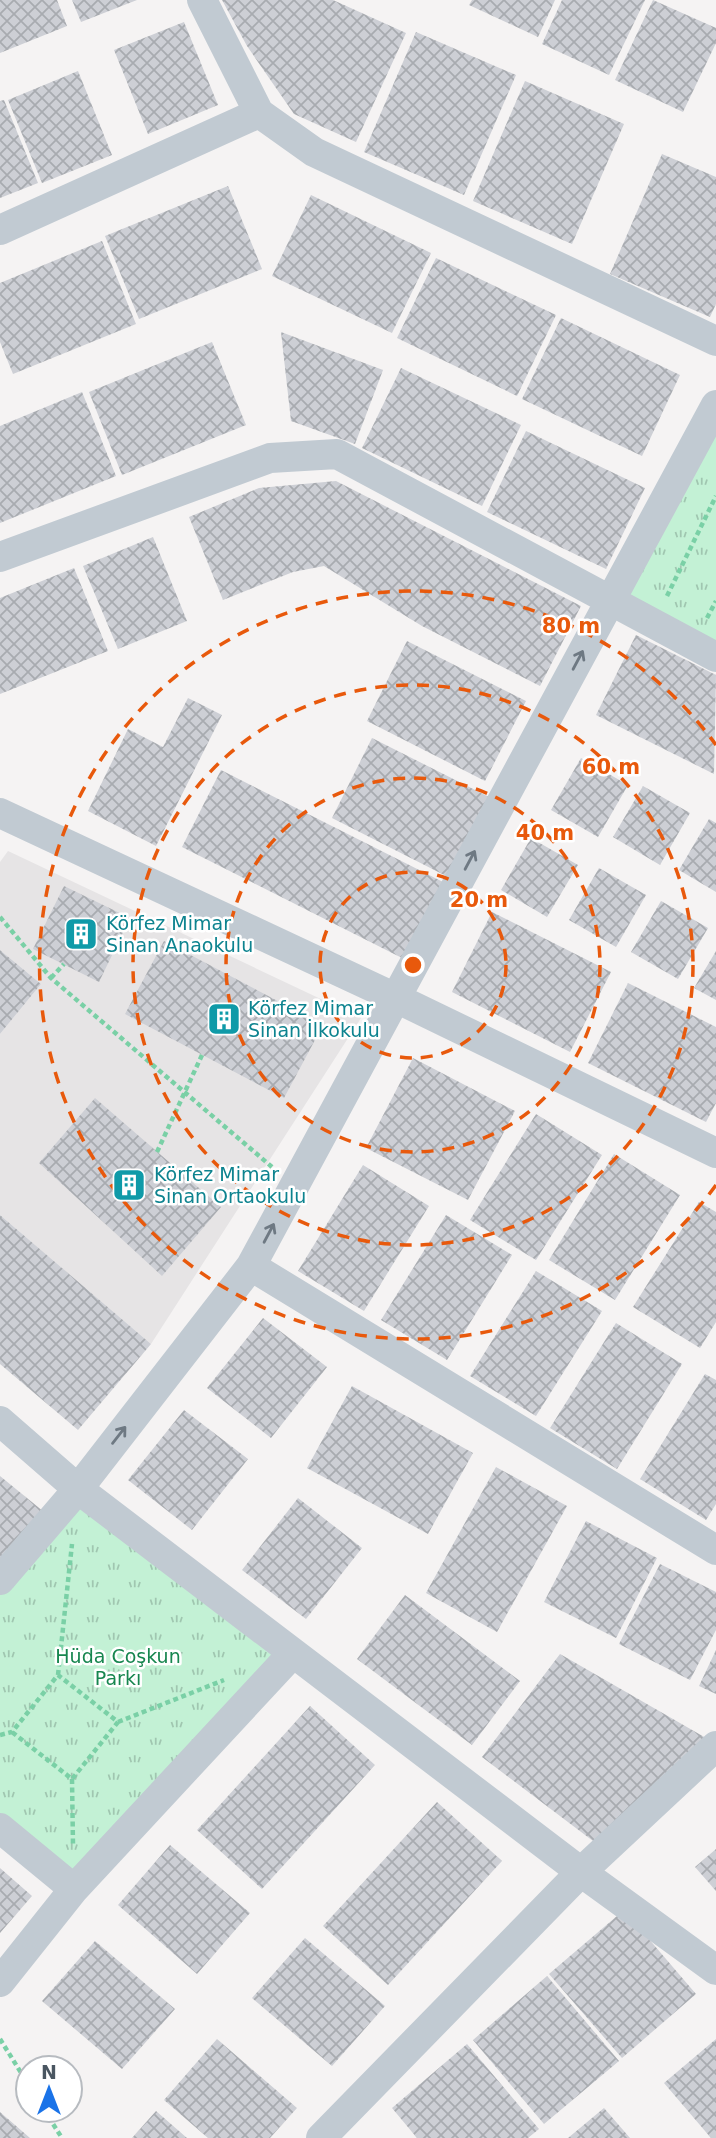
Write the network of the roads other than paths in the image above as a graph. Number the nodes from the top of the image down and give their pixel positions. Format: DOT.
graph roads {
  1 [pos="202,0"];
  2 [pos="259,113"];
  3 [pos="0,230"];
  4 [pos="716,341"];
  5 [pos="716,405"];
  6 [pos="0,556"];
  7 [pos="610,602"];
  8 [pos="716,657"];
  9 [pos="0,813"];
  10 [pos="396,998"];
  11 [pos="716,1153"];
  12 [pos="251,1266"];
  13 [pos="0,1421"];
  14 [pos="78,1489"];
  15 [pos="716,1550"];
  16 [pos="0,1580"];
  17 [pos="293,1653"];
  18 [pos="716,1746"];
  19 [pos="0,1828"];
  20 [pos="581,1872"];
  21 [pos="74,1889"];
  22 [pos="716,1970"];
  23 [pos="0,1982"];
  24 [pos="321,2138"];
  1 -- 2 [label="street"];
  2 -- 3 [label="street"];
  2 -- 4 [label="street"];
  5 -- 7 [label="street"];
  6 -- 7 [label="street"];
  7 -- 8 [label="street"];
  10 -- 7 [label="street, one-way"];
  9 -- 10 [label="street"];
  10 -- 11 [label="street"];
  12 -- 10 [label="street, one-way"];
  14 -- 12 [label="street, one-way"];
  12 -- 15 [label="street"];
  13 -- 14 [label="street"];
  14 -- 16 [label="street"];
  14 -- 17 [label="street"];
  17 -- 20 [label="street"];
  17 -- 21 [label="street"];
  18 -- 20 [label="street"];
  19 -- 21 [label="street"];
  20 -- 22 [label="street"];
  20 -- 24 [label="street"];
  21 -- 23 [label="street"];
}
